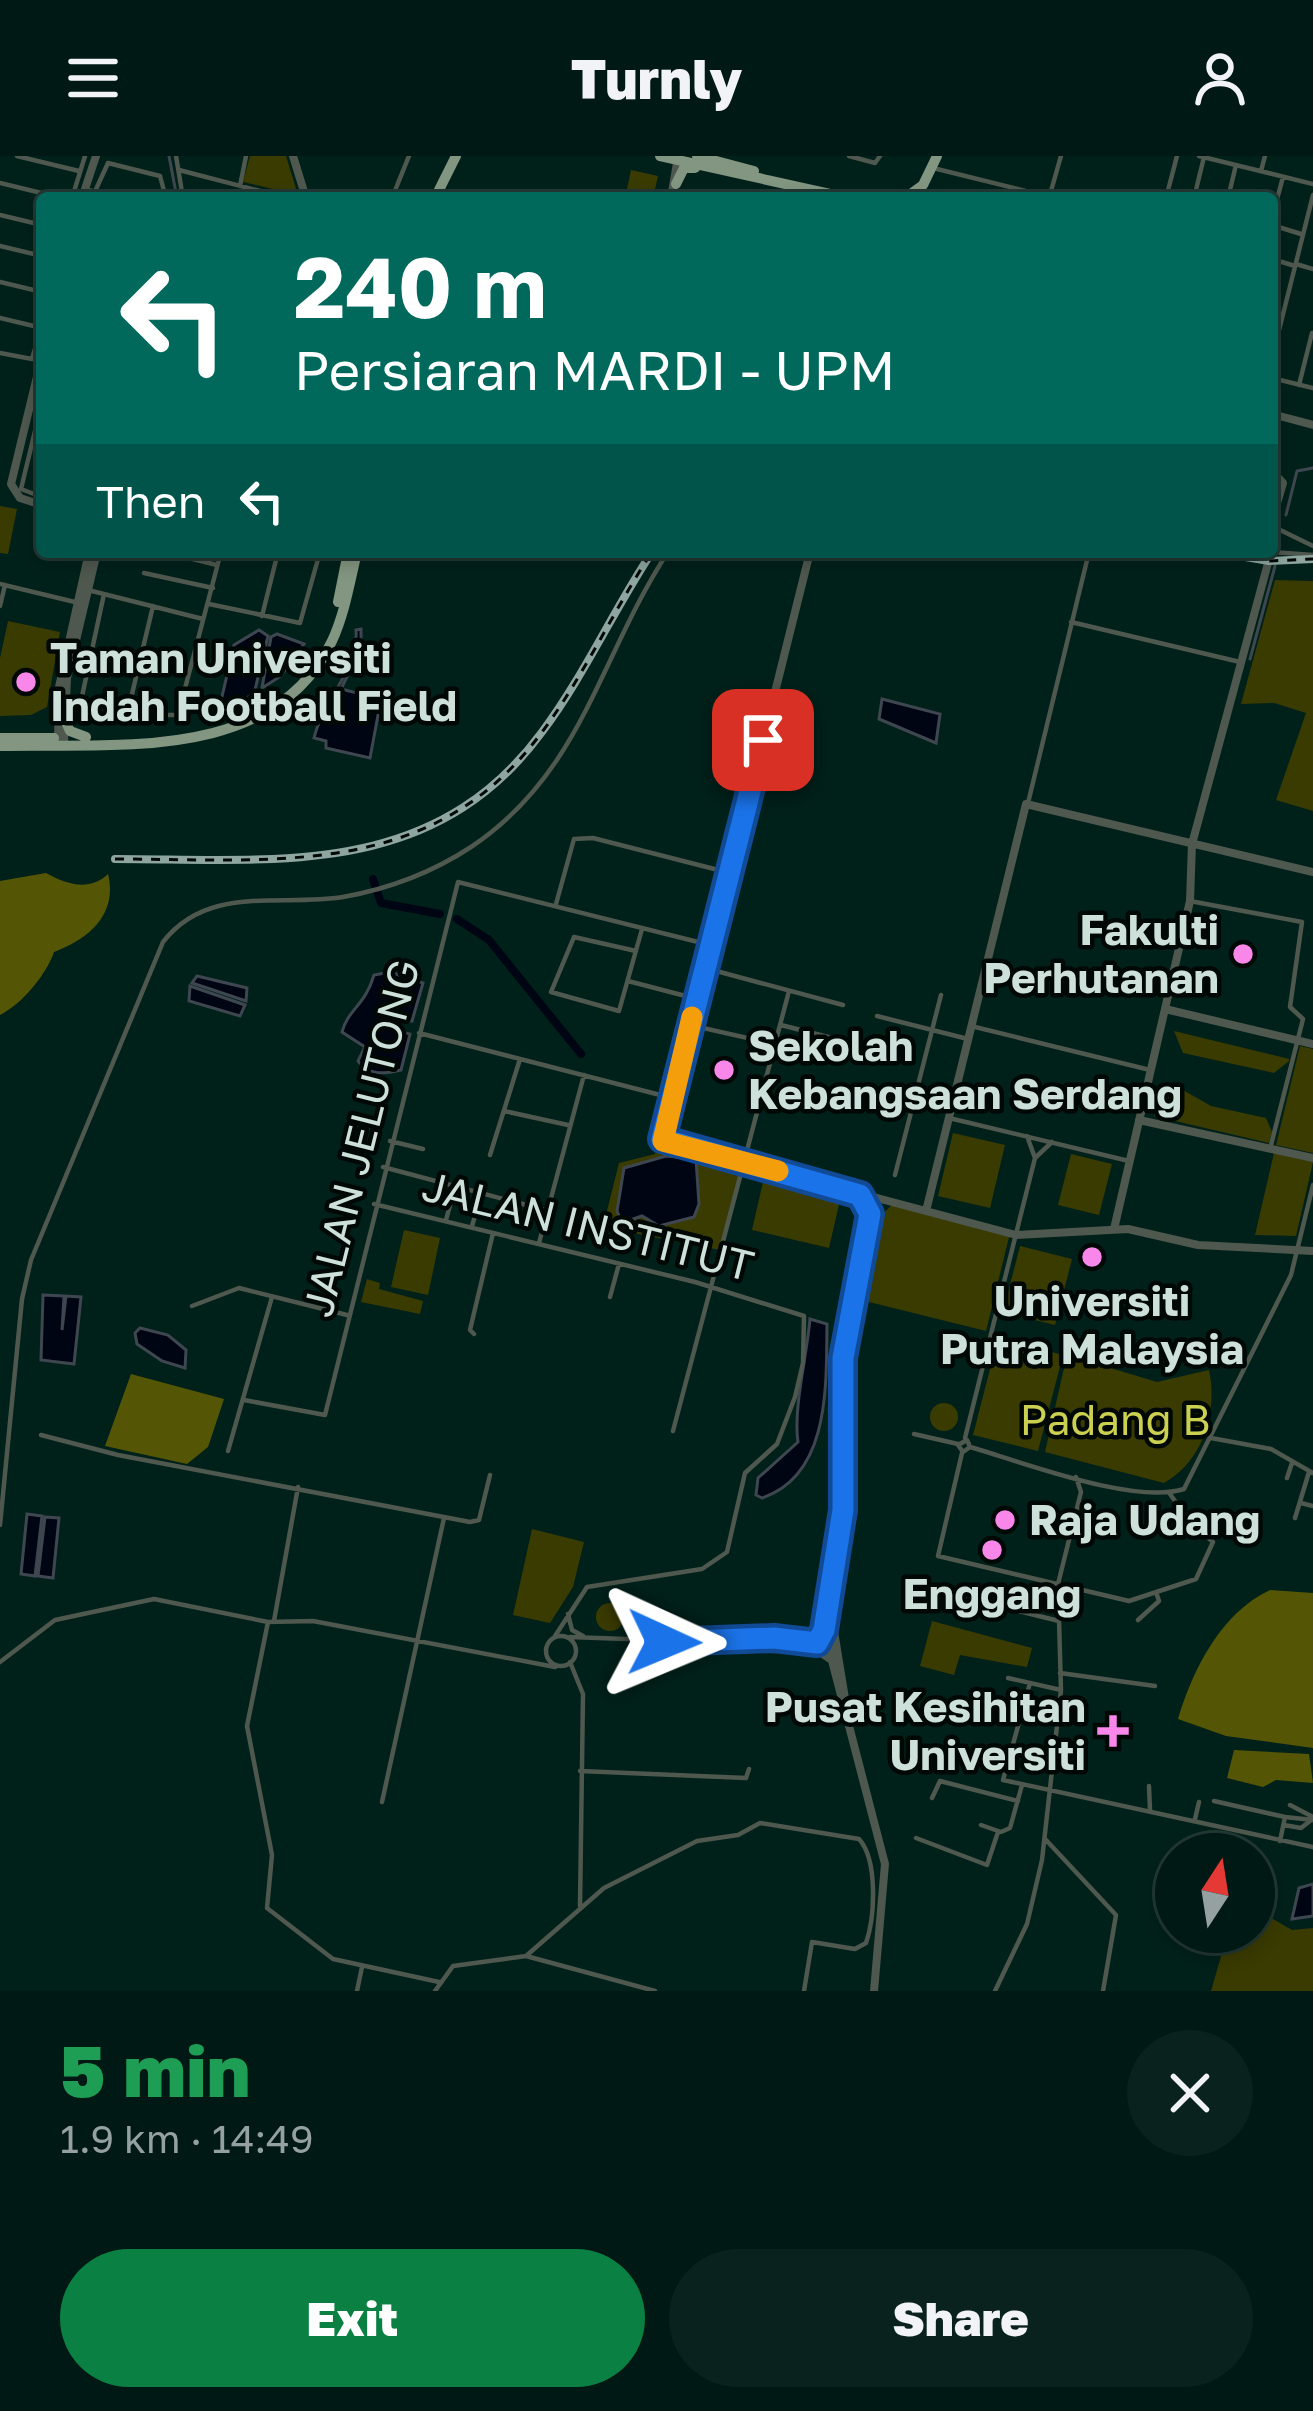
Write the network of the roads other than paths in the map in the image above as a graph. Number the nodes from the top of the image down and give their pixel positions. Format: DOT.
graph roads {
  1 [pos="17,156"];
  2 [pos="85,156"];
  3 [pos="96,156"];
  4 [pos="176,156"];
  5 [pos="246,156"];
  6 [pos="293,156"];
  7 [pos="409,156"];
  8 [pos="456,156"];
  9 [pos="659,156"];
  10 [pos="849,156"];
  11 [pos="880,156"];
  12 [pos="1061,156"];
  13 [pos="1177,156"];
  14 [pos="1245,156"];
  15 [pos="1264,156"];
  16 [pos="1202,157"];
  17 [pos="680,159"];
  18 [pos="703,160"];
  19 [pos="935,162"];
  20 [pos="1239,166"];
  21 [pos="178,170"];
  22 [pos="79,171"];
  23 [pos="1261,171"];
  24 [pos="1282,177"];
  25 [pos="0,183"];
  26 [pos="675,184"];
  27 [pos="1313,184"];
  28 [pos="240,186"];
  29 [pos="37,192"];
  30 [pos="74,192"];
  31 [pos="88,192"];
  32 [pos="89,192"];
  33 [pos="165,192"];
  34 [pos="182,192"];
  35 [pos="264,192"];
  36 [pos="304,192"];
  37 [pos="394,192"];
  38 [pos="438,192"];
  39 [pos="673,192"];
  40 [pos="824,192"];
  41 [pos="910,192"];
  42 [pos="1033,192"];
  43 [pos="1048,192"];
  44 [pos="1167,192"];
  45 [pos="1195,192"];
  46 [pos="1230,192"];
  47 [pos="1278,195"];
  48 [pos="1313,195"];
  49 [pos="0,214"];
  50 [pos="36,223"];
  51 [pos="1278,224"];
  52 [pos="1304,231"];
  53 [pos="1313,231"];
  54 [pos="0,247"];
  55 [pos="36,255"];
  56 [pos="1278,261"];
  57 [pos="1295,265"];
  58 [pos="1313,269"];
  59 [pos="0,282"];
  60 [pos="36,291"];
  61 [pos="0,318"];
  62 [pos="1278,325"];
  63 [pos="36,326"];
  64 [pos="1312,333"];
  65 [pos="36,346"];
  66 [pos="1311,347"];
  67 [pos="0,353"];
  68 [pos="1278,380"];
  69 [pos="1299,385"];
  70 [pos="1313,388"];
  71 [pos="1278,416"];
  72 [pos="1313,425"];
  73 [pos="34,431"];
  74 [pos="28,461"];
  75 [pos="36,463"];
  76 [pos="36,498"];
  77 [pos="36,500"];
  78 [pos="1278,529"];
  79 [pos="1281,532"];
  80 [pos="1278,538"];
  81 [pos="1313,546"];
  82 [pos="1278,553"];
  83 [pos="1313,555"];
  84 [pos="92,558"];
  85 [pos="189,558"];
  86 [pos="220,558"];
  87 [pos="276,558"];
  88 [pos="318,558"];
  89 [pos="348,558"];
  90 [pos="348,558"];
  91 [pos="665,558"];
  92 [pos="811,558"];
  93 [pos="1088,558"];
  94 [pos="1269,558"];
  95 [pos="218,565"];
  96 [pos="89,570"];
  97 [pos="144,573"];
  98 [pos="2,584"];
  99 [pos="213,588"];
  100 [pos="88,590"];
  101 [pos="104,594"];
  102 [pos="81,603"];
  103 [pos="209,604"];
  104 [pos="0,606"];
  105 [pos="153,607"];
  106 [pos="262,616"];
  107 [pos="203,619"];
  108 [pos="1072,622"];
  109 [pos="1240,662"];
  110 [pos="127,715"];
  111 [pos="61,719"];
  112 [pos="86,736"];
  113 [pos="38,737"];
  114 [pos="61,741"];
  115 [pos="0,742"];
  116 [pos="1028,803"];
  117 [pos="1192,844"];
  118 [pos="1204,846"];
  119 [pos="1192,860"];
  120 [pos="1313,872"];
  121 [pos="730,873"];
  122 [pos="1190,901"];
  123 [pos="556,904"];
  124 [pos="643,926"];
  125 [pos="710,945"];
  126 [pos="636,951"];
  127 [pos="705,968"];
  128 [pos="628,981"];
  129 [pos="789,991"];
  130 [pos="941,995"];
  131 [pos="697,998"];
  132 [pos="843,1005"];
  133 [pos="1165,1009"];
  134 [pos="877,1016"];
  135 [pos="1303,1019"];
  136 [pos="1313,1021"];
  137 [pos="690,1024"];
  138 [pos="781,1024"];
  139 [pos="971,1026"];
  140 [pos="932,1030"];
  141 [pos="419,1033"];
  142 [pos="836,1039"];
  143 [pos="968,1039"];
  144 [pos="1298,1040"];
  145 [pos="774,1044"];
  146 [pos="1313,1044"];
  147 [pos="831,1057"];
  148 [pos="520,1059"];
  149 [pos="1150,1070"];
  150 [pos="584,1075"];
  151 [pos="672,1098"];
  152 [pos="504,1112"];
  153 [pos="949,1118"];
  154 [pos="1138,1120"];
  155 [pos="569,1125"];
  156 [pos="1027,1136"];
  157 [pos="390,1142"];
  158 [pos="1052,1142"];
  159 [pos="423,1149"];
  160 [pos="1270,1150"];
  161 [pos="490,1155"];
  162 [pos="1035,1158"];
  163 [pos="1312,1159"];
  164 [pos="1129,1161"];
  165 [pos="745,1162"];
  166 [pos="382,1167"];
  167 [pos="895,1175"];
  168 [pos="803,1178"];
  169 [pos="455,1186"];
  170 [pos="1313,1186"];
  171 [pos="844,1187"];
  172 [pos="482,1193"];
  173 [pos="860,1195"];
  174 [pos="876,1198"];
  175 [pos="892,1203"];
  176 [pos="904,1203"];
  177 [pos="374,1204"];
  178 [pos="548,1210"];
  179 [pos="928,1211"];
  180 [pos="873,1215"];
  181 [pos="446,1220"];
  182 [pos="472,1226"];
  183 [pos="1114,1229"];
  184 [pos="493,1233"];
  185 [pos="1016,1235"];
  186 [pos="539,1244"];
  187 [pos="1298,1250"];
  188 [pos="1313,1251"];
  189 [pos="619,1264"];
  190 [pos="712,1287"];
  191 [pos="272,1297"];
  192 [pos="610,1297"];
  193 [pos="192,1306"];
  194 [pos="347,1315"];
  195 [pos="474,1334"];
  196 [pos="244,1400"];
  197 [pos="674,1431"];
  198 [pos="914,1434"];
  199 [pos="41,1435"];
  200 [pos="1211,1438"];
  201 [pos="961,1442"];
  202 [pos="974,1448"];
  203 [pos="228,1451"];
  204 [pos="963,1452"];
  205 [pos="1292,1463"];
  206 [pos="1311,1473"];
  207 [pos="490,1475"];
  208 [pos="1076,1477"];
  209 [pos="1287,1478"];
  210 [pos="1101,1482"];
  211 [pos="298,1487"];
  212 [pos="1082,1492"];
  213 [pos="1170,1494"];
  214 [pos="1301,1503"];
  215 [pos="1313,1507"];
  216 [pos="843,1510"];
  217 [pos="444,1518"];
  218 [pos="1295,1518"];
  219 [pos="0,1525"];
  220 [pos="1058,1584"];
  221 [pos="953,1595"];
  222 [pos="1157,1595"];
  223 [pos="568,1614"];
  224 [pos="1138,1620"];
  225 [pos="1060,1621"];
  226 [pos="271,1622"];
  227 [pos="555,1636"];
  228 [pos="569,1637"];
  229 [pos="584,1637"];
  230 [pos="597,1639"];
  231 [pos="765,1639"];
  232 [pos="416,1641"];
  233 [pos="740,1643"];
  234 [pos="574,1646"];
  235 [pos="826,1646"];
  236 [pos="765,1650"];
  237 [pos="548,1652"];
  238 [pos="0,1662"];
  239 [pos="526,1662"];
  240 [pos="570,1663"];
  241 [pos="558,1668"];
  242 [pos="1060,1673"];
  243 [pos="578,1677"];
  244 [pos="1007,1678"];
  245 [pos="1030,1683"];
  246 [pos="1155,1686"];
  247 [pos="1060,1690"];
  248 [pos="848,1717"];
  249 [pos="749,1769"];
  250 [pos="580,1771"];
  251 [pos="1052,1780"];
  252 [pos="1022,1785"];
  253 [pos="1149,1786"];
  254 [pos="1051,1791"];
  255 [pos="1068,1794"];
  256 [pos="932,1798"];
  257 [pos="1018,1801"];
  258 [pos="1214,1801"];
  259 [pos="382,1802"];
  260 [pos="1199,1802"];
  261 [pos="1049,1804"];
  262 [pos="1291,1805"];
  263 [pos="1150,1810"];
  264 [pos="1312,1819"];
  265 [pos="1195,1821"];
  266 [pos="1284,1821"];
  267 [pos="980,1825"];
  268 [pos="998,1832"];
  269 [pos="916,1838"];
  270 [pos="1045,1839"];
  271 [pos="1280,1841"];
  272 [pos="1313,1846"];
  273 [pos="580,1906"];
  274 [pos="526,1956"];
  275 [pos="363,1965"];
  276 [pos="439,1982"];
  277 [pos="357,1991"];
  278 [pos="436,1991"];
  279 [pos="655,1991"];
  280 [pos="804,1991"];
  281 [pos="874,1991"];
  282 [pos="995,1991"];
  283 [pos="1103,1991"];
  1 -- 22 [label="street"];
  2 -- 22 [label="street"];
  3 -- 31 [label="street"];
  4 -- 21 [label="street"];
  5 -- 28 [label="street"];
  6 -- 36 [label="street"];
  7 -- 37 [label="street"];
  8 -- 38 [label="main road"];
  9 -- 17 [label="main road"];
  9 -- 26 [label="main road"];
  10 -- 11 [label="street"];
  12 -- 43 [label="street"];
  13 -- 44 [label="street"];
  14 -- 20 [label="street"];
  15 -- 23 [label="street"];
  16 -- 20 [label="street"];
  16 -- 45 [label="street"];
  17 -- 18 [label="main road"];
  17 -- 26 [label="street"];
  18 -- 26 [label="main road"];
  18 -- 40 [label="main road"];
  19 -- 41 [label="main road"];
  19 -- 42 [label="street"];
  20 -- 23 [label="street"];
  20 -- 46 [label="street"];
  21 -- 28 [label="street"];
  21 -- 34 [label="street"];
  22 -- 30 [label="street"];
  23 -- 24 [label="street"];
  24 -- 27 [label="street"];
  24 -- 47 [label="street"];
  25 -- 29 [label="street"];
  26 -- 39 [label="street"];
  28 -- 35 [label="street"];
  32 -- 33 [label="street"];
  48 -- 52 [label="street"];
  49 -- 50 [label="street"];
  51 -- 52 [label="street"];
  52 -- 53 [label="street"];
  52 -- 57 [label="street"];
  54 -- 55 [label="street"];
  56 -- 57 [label="street"];
  57 -- 58 [label="street"];
  57 -- 62 [label="street"];
  59 -- 60 [label="street"];
  61 -- 63 [label="street"];
  64 -- 66 [label="street"];
  65 -- 67 [label="street"];
  66 -- 69 [label="street"];
  68 -- 69 [label="street"];
  69 -- 70 [label="street"];
  71 -- 72 [label="street"];
  73 -- 74 [label="street"];
  73 -- 77 [label="street"];
  74 -- 75 [label="street"];
  74 -- 76 [label="street"];
  78 -- 79 [label="street"];
  79 -- 80 [label="street"];
  79 -- 81 [label="street"];
  82 -- 83 [label="street"];
  84 -- 96 [label="street"];
  85 -- 95 [label="street"];
  86 -- 95 [label="street"];
  87 -- 106 [label="street"];
  88 -- 106 [label="street"];
  89 -- 112 [label="main road"];
  90 -- 114 [label="main road"];
  91 -- 219 [label="street"];
  92 -- 121 [label="street"];
  93 -- 108 [label="street"];
  94 -- 109 [label="street"];
  95 -- 99 [label="street"];
  96 -- 100 [label="street"];
  96 -- 102 [label="street"];
  97 -- 99 [label="street"];
  98 -- 102 [label="street"];
  98 -- 104 [label="street"];
  99 -- 103 [label="street"];
  100 -- 101 [label="street"];
  100 -- 102 [label="street"];
  101 -- 105 [label="street"];
  101 -- 110 [label="street"];
  102 -- 111 [label="street"];
  103 -- 106 [label="street"];
  103 -- 107 [label="street"];
  105 -- 107 [label="street"];
  105 -- 110 [label="street"];
  107 -- 110 [label="street"];
  108 -- 109 [label="street"];
  108 -- 116 [label="street"];
  109 -- 117 [label="street"];
  111 -- 112 [label="main road"];
  111 -- 113 [label="main road"];
  111 -- 114 [label="street"];
  112 -- 114 [label="main road"];
  113 -- 114 [label="main road"];
  113 -- 115 [label="main road"];
  114 -- 115 [label="main road"];
  116 -- 117 [label="street"];
  116 -- 139 [label="street"];
  117 -- 118 [label="street"];
  117 -- 119 [label="street"];
  118 -- 119 [label="street"];
  118 -- 120 [label="street"];
  119 -- 122 [label="street"];
  121 -- 123 [label="street"];
  121 -- 125 [label="street"];
  122 -- 133 [label="street"];
  122 -- 135 [label="street"];
  123 -- 124 [label="street"];
  123 -- 141 [label="street, JALAN JELUTONG"];
  124 -- 125 [label="street"];
  124 -- 126 [label="street"];
  125 -- 127 [label="street"];
  126 -- 128 [label="street"];
  126 -- 128 [label="street"];
  127 -- 129 [label="street"];
  127 -- 131 [label="street"];
  128 -- 131 [label="street"];
  129 -- 132 [label="street"];
  129 -- 138 [label="street"];
  130 -- 140 [label="street"];
  131 -- 137 [label="street"];
  133 -- 144 [label="street"];
  133 -- 149 [label="street"];
  134 -- 140 [label="street"];
  135 -- 136 [label="street"];
  135 -- 144 [label="street"];
  137 -- 145 [label="street"];
  137 -- 151 [label="street"];
  138 -- 142 [label="street"];
  138 -- 145 [label="street"];
  139 -- 143 [label="street"];
  139 -- 149 [label="street"];
  140 -- 143 [label="street"];
  140 -- 167 [label="street"];
  141 -- 148 [label="street"];
  141 -- 157 [label="street, JALAN JELUTONG"];
  143 -- 153 [label="street"];
  144 -- 146 [label="street"];
  144 -- 160 [label="street"];
  145 -- 147 [label="street"];
  145 -- 165 [label="street"];
  148 -- 150 [label="street"];
  148 -- 152 [label="street"];
  149 -- 154 [label="street"];
  150 -- 151 [label="street"];
  150 -- 155 [label="street"];
  151 -- 165 [label="street"];
  152 -- 155 [label="street"];
  152 -- 161 [label="street"];
  153 -- 156 [label="street"];
  153 -- 179 [label="street"];
  154 -- 160 [label="street"];
  154 -- 164 [label="street"];
  155 -- 178 [label="street"];
  156 -- 158 [label="street"];
  156 -- 162 [label="street"];
  157 -- 159 [label="street"];
  157 -- 166 [label="street, JALAN JELUTONG"];
  158 -- 162 [label="street"];
  158 -- 164 [label="street"];
  160 -- 163 [label="street"];
  162 -- 185 [label="street"];
  164 -- 183 [label="street"];
  165 -- 168 [label="street"];
  165 -- 190 [label="street"];
  166 -- 169 [label="street"];
  166 -- 177 [label="street, JALAN JELUTONG"];
  168 -- 171 [label="street"];
  168 -- 173 [label="street"];
  169 -- 172 [label="street"];
  169 -- 181 [label="street"];
  170 -- 187 [label="street"];
  171 -- 174 [label="street"];
  171 -- 176 [label="street"];
  172 -- 178 [label="street"];
  172 -- 182 [label="street"];
  173 -- 174 [label="street"];
  173 -- 180 [label="street"];
  174 -- 175 [label="street"];
  174 -- 176 [label="street"];
  174 -- 180 [label="street"];
  175 -- 179 [label="street"];
  175 -- 180 [label="street"];
  176 -- 179 [label="street"];
  177 -- 181 [label="street, JALAN INSTITUT"];
  177 -- 194 [label="street, JALAN JELUTONG"];
  178 -- 186 [label="street"];
  179 -- 185 [label="street"];
  180 -- 216 [label="street"];
  181 -- 182 [label="street, JALAN INSTITUT"];
  182 -- 184 [label="street, JALAN INSTITUT"];
  183 -- 185 [label="street"];
  183 -- 187 [label="street"];
  184 -- 186 [label="street, JALAN INSTITUT"];
  184 -- 195 [label="street"];
  185 -- 201 [label="street"];
  186 -- 189 [label="street, JALAN INSTITUT"];
  187 -- 188 [label="street"];
  187 -- 200 [label="street"];
  189 -- 190 [label="street, JALAN INSTITUT"];
  189 -- 192 [label="street"];
  190 -- 197 [label="street"];
  190 -- 223 [label="street, JALAN INSTITUT"];
  191 -- 193 [label="street"];
  191 -- 194 [label="street"];
  191 -- 196 [label="street"];
  194 -- 196 [label="street, JALAN JELUTONG"];
  196 -- 203 [label="street"];
  198 -- 201 [label="street"];
  199 -- 211 [label="street"];
  200 -- 205 [label="street"];
  200 -- 213 [label="street"];
  201 -- 202 [label="street"];
  201 -- 204 [label="street"];
  202 -- 204 [label="street"];
  202 -- 208 [label="street"];
  204 -- 220 [label="street"];
  205 -- 206 [label="street"];
  205 -- 209 [label="street"];
  206 -- 214 [label="street"];
  207 -- 217 [label="street"];
  208 -- 210 [label="street"];
  208 -- 212 [label="street"];
  210 -- 212 [label="street"];
  210 -- 213 [label="street"];
  211 -- 217 [label="street"];
  211 -- 226 [label="street"];
  212 -- 220 [label="street"];
  213 -- 222 [label="street"];
  214 -- 215 [label="street"];
  214 -- 218 [label="street"];
  216 -- 235 [label="street"];
  216 -- 235 [label="street"];
  217 -- 232 [label="street"];
  220 -- 222 [label="street"];
  220 -- 225 [label="street"];
  221 -- 225 [label="street"];
  222 -- 224 [label="street"];
  223 -- 227 [label="street"];
  223 -- 228 [label="street"];
  223 -- 230 [label="street"];
  225 -- 242 [label="street"];
  226 -- 232 [label="street"];
  226 -- 238 [label="street"];
  226 -- 275 [label="street"];
  227 -- 228 [label="street"];
  227 -- 237 [label="street"];
  228 -- 229 [label="street"];
  228 -- 234 [label="street"];
  229 -- 230 [label="street"];
  229 -- 234 [label="street"];
  230 -- 233 [label="street"];
  231 -- 233 [label="street"];
  231 -- 235 [label="street"];
  231 -- 236 [label="street"];
  232 -- 239 [label="street"];
  232 -- 259 [label="street"];
  233 -- 236 [label="street"];
  234 -- 240 [label="street"];
  235 -- 236 [label="street"];
  235 -- 248 [label="street"];
  235 -- 248 [label="street"];
  237 -- 239 [label="street"];
  237 -- 241 [label="street"];
  239 -- 241 [label="street"];
  240 -- 241 [label="street"];
  240 -- 243 [label="street"];
  241 -- 243 [label="street"];
  242 -- 246 [label="street"];
  242 -- 247 [label="street"];
  243 -- 250 [label="street"];
  244 -- 245 [label="street"];
  245 -- 247 [label="street"];
  245 -- 252 [label="street"];
  247 -- 251 [label="street"];
  248 -- 281 [label="street"];
  249 -- 250 [label="street"];
  250 -- 273 [label="street"];
  251 -- 254 [label="street"];
  251 -- 255 [label="street"];
  252 -- 254 [label="street"];
  252 -- 257 [label="street"];
  253 -- 263 [label="street"];
  254 -- 255 [label="street"];
  254 -- 261 [label="street"];
  255 -- 261 [label="street"];
  255 -- 263 [label="street"];
  256 -- 257 [label="street"];
  257 -- 268 [label="street"];
  258 -- 266 [label="street"];
  260 -- 265 [label="street"];
  261 -- 270 [label="street"];
  262 -- 264 [label="street"];
  263 -- 265 [label="street"];
  264 -- 266 [label="street"];
  265 -- 271 [label="street"];
  266 -- 271 [label="street"];
  267 -- 268 [label="street"];
  268 -- 269 [label="street"];
  270 -- 282 [label="street"];
  270 -- 283 [label="street"];
  271 -- 272 [label="street"];
  273 -- 274 [label="street"];
  273 -- 280 [label="street"];
  274 -- 276 [label="street"];
  274 -- 279 [label="street"];
  275 -- 276 [label="street"];
  275 -- 277 [label="street"];
  276 -- 278 [label="street"];
}
